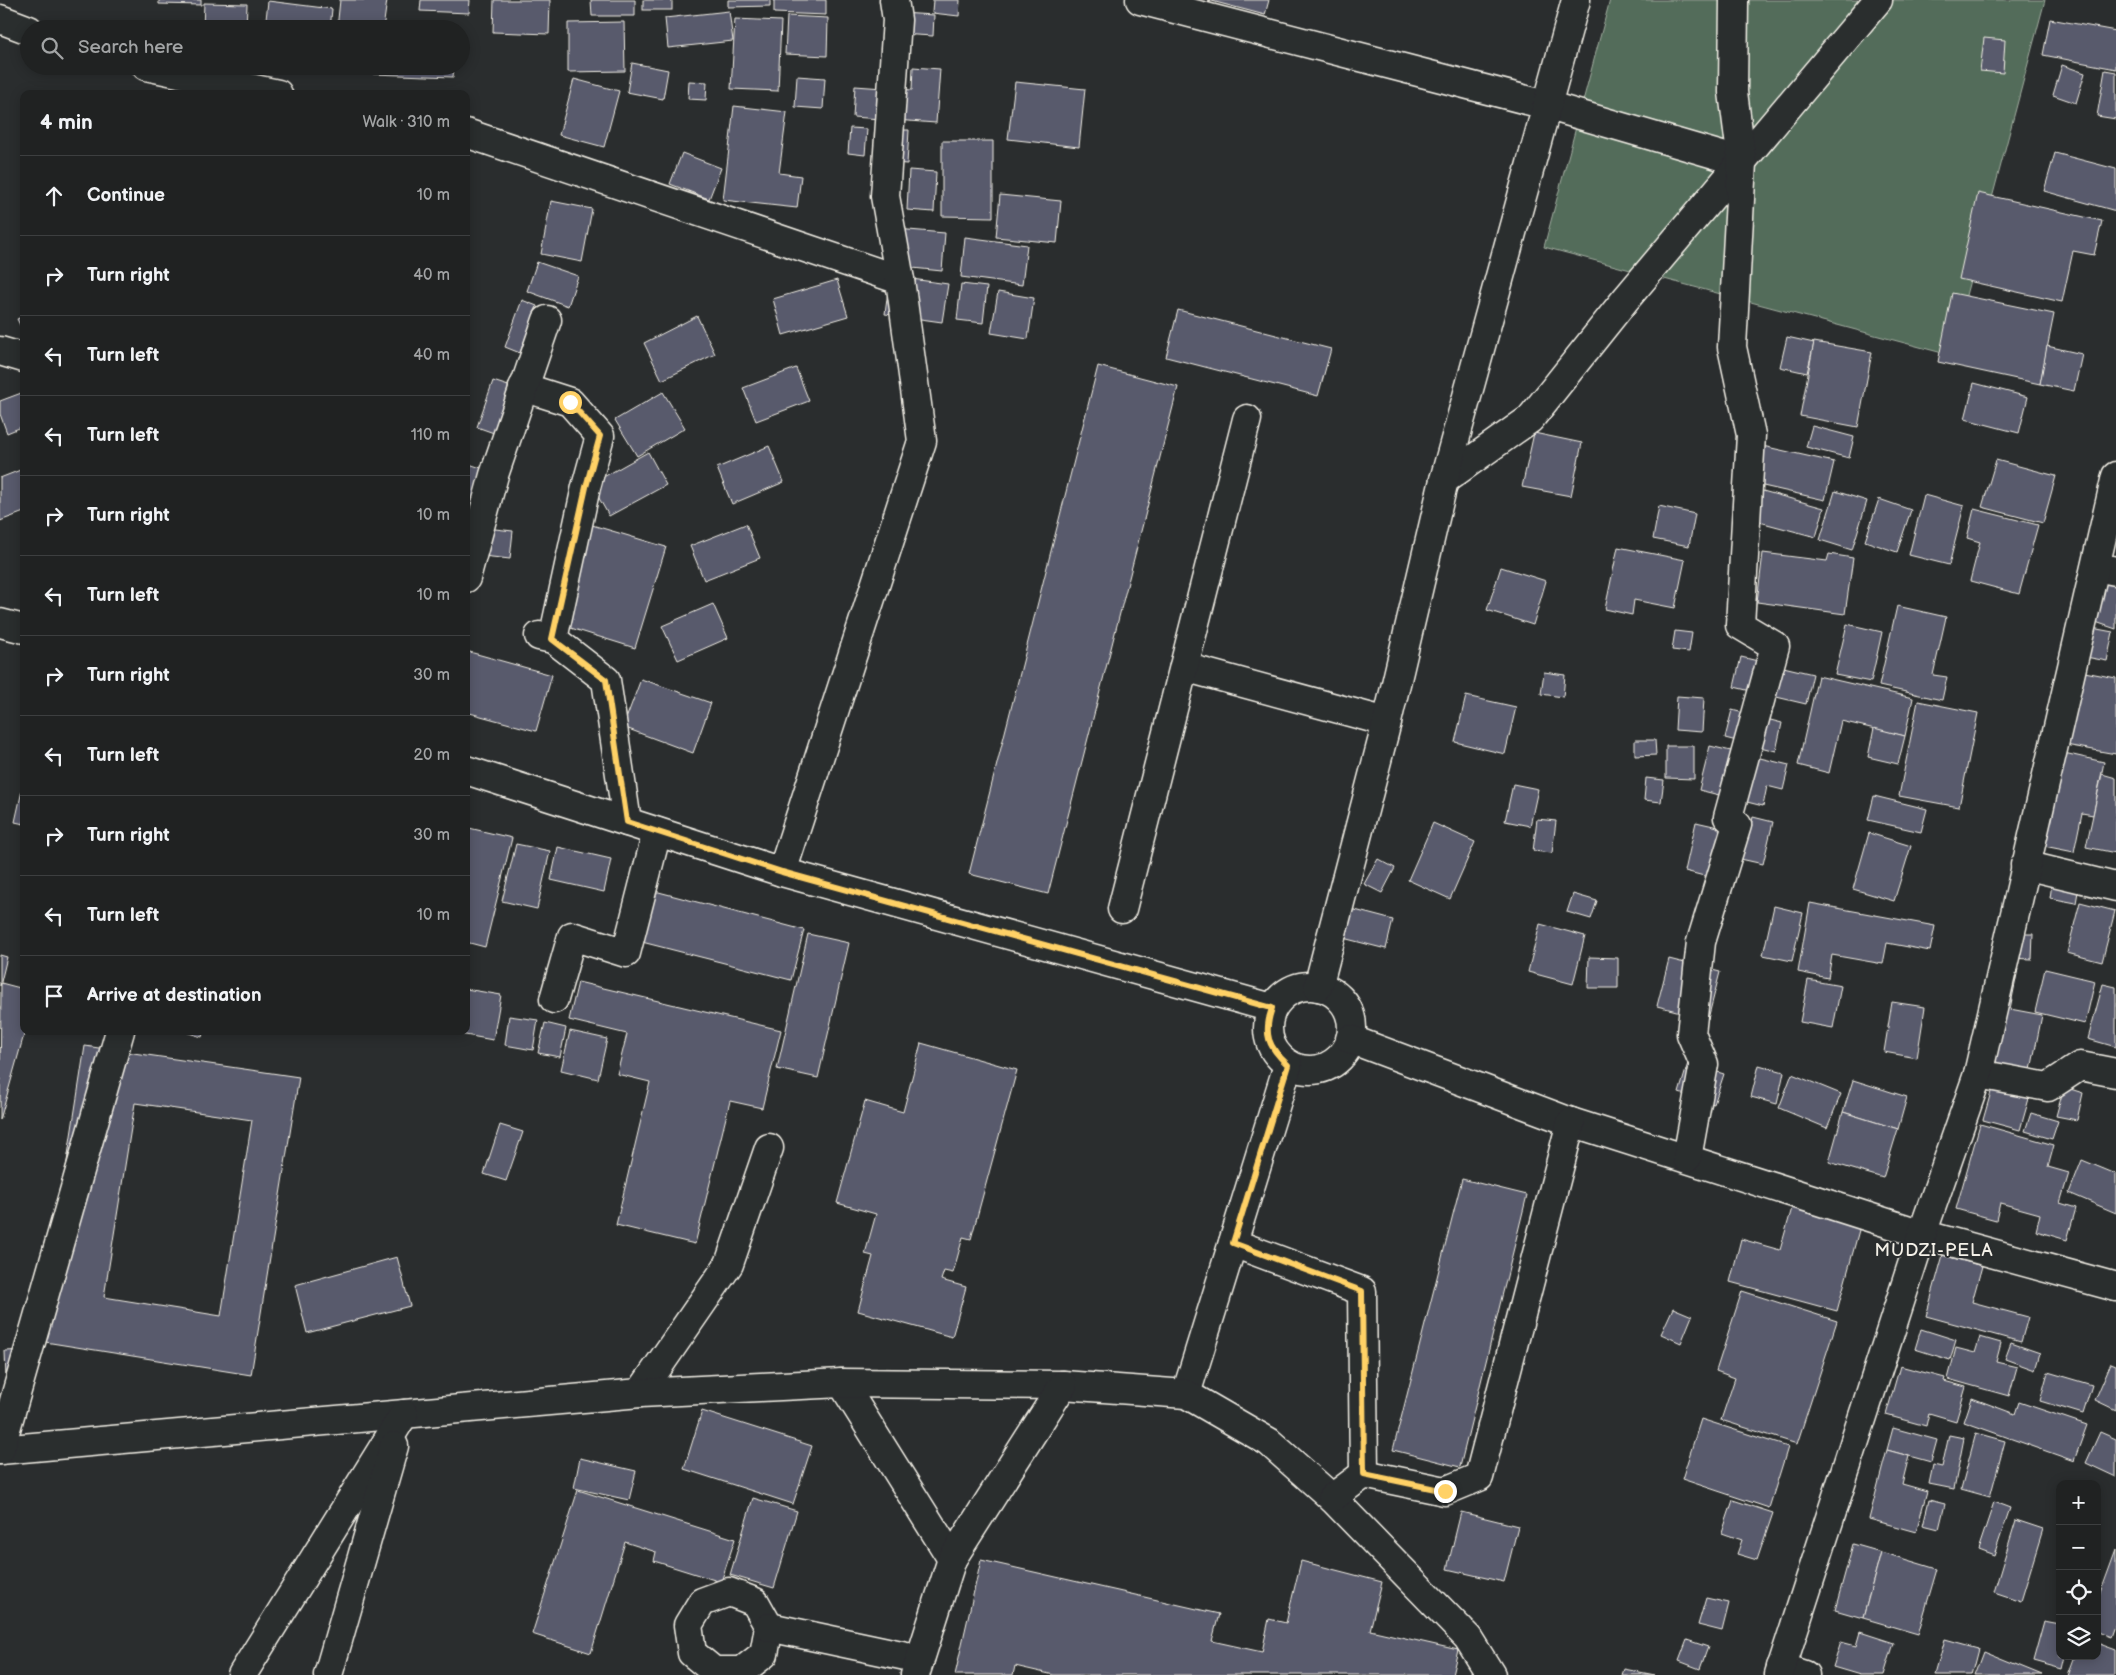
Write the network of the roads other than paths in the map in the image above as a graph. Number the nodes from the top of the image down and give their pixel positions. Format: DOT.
graph roads {
  1 [pos="894,0"];
  2 [pos="1140,0"];
  3 [pos="1576,0"];
  4 [pos="1734,0"];
  5 [pos="1878,0"];
  6 [pos="0,19"];
  7 [pos="20,27"];
  8 [pos="188,75"];
  9 [pos="259,90"];
  10 [pos="1546,105"];
  11 [pos="470,134"];
  12 [pos="1742,162"];
  13 [pos="900,280"];
  14 [pos="547,320"];
  15 [pos="0,351"];
  16 [pos="20,357"];
  17 [pos="524,387"];
  18 [pos="1247,419"];
  19 [pos="2116,476"];
  20 [pos="1444,480"];
  21 [pos="470,563"];
  22 [pos="2106,569"];
  23 [pos="0,623"];
  24 [pos="20,628"];
  25 [pos="1184,667"];
  26 [pos="1387,722"];
  27 [pos="470,771"];
  28 [pos="627,822"];
  29 [pos="657,832"];
  30 [pos="2025,865"];
  31 [pos="782,872"];
  32 [pos="2116,887"];
  33 [pos="1122,909"];
  34 [pos="1318,987"];
  35 [pos="554,999"];
  36 [pos="1272,1008"];
  37 [pos="119,1035"];
  38 [pos="1350,1040"];
  39 [pos="1288,1065"];
  40 [pos="2116,1073"];
  41 [pos="1978,1074"];
  42 [pos="1571,1122"];
  43 [pos="769,1148"];
  44 [pos="1686,1158"];
  45 [pos="1922,1234"];
  46 [pos="1233,1243"];
  47 [pos="2116,1287"];
  48 [pos="842,1383"];
  49 [pos="1063,1385"];
  50 [pos="640,1393"];
  51 [pos="1186,1394"];
  52 [pos="404,1414"];
  53 [pos="0,1450"];
  54 [pos="1364,1474"];
  55 [pos="1332,1498"];
  56 [pos="952,1560"];
  57 [pos="769,1626"];
  58 [pos="913,1670"];
  59 [pos="1789,1672"];
  60 [pos="242,1675"];
  61 [pos="328,1675"];
  62 [pos="1491,1675"];
  1 -- 13 [label="street"];
  2 -- 10 [label="street"];
  3 -- 10 [label="street"];
  4 -- 12 [label="street"];
  5 -- 12 [label="street"];
  6 -- 7 [label="street"];
  8 -- 9 [label="street"];
  10 -- 12 [label="street"];
  10 -- 20 [label="street"];
  11 -- 13 [label="street"];
  12 -- 20 [label="street"];
  12 -- 44 [label="street"];
  13 -- 31 [label="street"];
  14 -- 17 [label="street"];
  15 -- 16 [label="street"];
  17 -- 21 [label="street"];
  17 -- 28 [label="street"];
  18 -- 25 [label="street"];
  19 -- 22 [label="street"];
  20 -- 26 [label="street"];
  22 -- 30 [label="street"];
  23 -- 24 [label="street"];
  25 -- 26 [label="street"];
  25 -- 33 [label="street"];
  26 -- 34 [label="street"];
  27 -- 28 [label="street"];
  28 -- 29 [label="street"];
  29 -- 31 [label="street"];
  29 -- 35 [label="street"];
  30 -- 32 [label="street"];
  30 -- 41 [label="street"];
  31 -- 36 [label="street"];
  34 -- 36 [label="street"];
  34 -- 38 [label="street"];
  36 -- 39 [label="street"];
  37 -- 53 [label="street"];
  38 -- 39 [label="street"];
  38 -- 42 [label="street"];
  39 -- 46 [label="street"];
  40 -- 41 [label="street"];
  41 -- 45 [label="street"];
  42 -- 44 [label="street"];
  42 -- 54 [label="street"];
  43 -- 50 [label="street"];
  44 -- 45 [label="street"];
  45 -- 47 [label="street"];
  45 -- 59 [label="street"];
  46 -- 51 [label="street"];
  46 -- 54 [label="street"];
  48 -- 49 [label="street"];
  48 -- 50 [label="street"];
  48 -- 56 [label="street"];
  49 -- 51 [label="street"];
  49 -- 56 [label="street"];
  50 -- 52 [label="street"];
  51 -- 55 [label="street"];
  52 -- 53 [label="street"];
  52 -- 60 [label="street"];
  52 -- 61 [label="street"];
  54 -- 55 [label="street"];
  55 -- 62 [label="street"];
  56 -- 58 [label="street"];
  57 -- 58 [label="street"];
}
